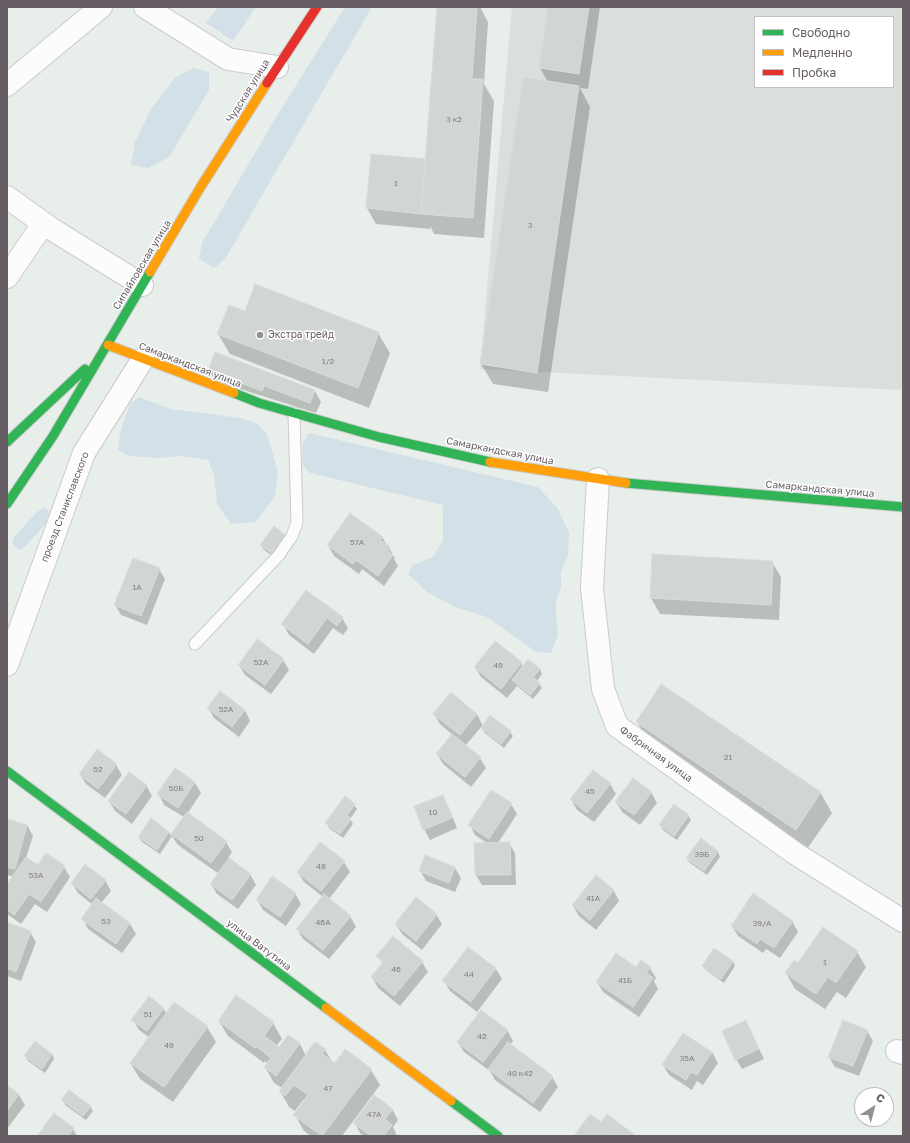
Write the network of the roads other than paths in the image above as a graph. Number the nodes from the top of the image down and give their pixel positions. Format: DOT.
graph roads {
  1 [pos="101,7"];
  2 [pos="145,7"];
  3 [pos="317,7"];
  4 [pos="276,67"];
  5 [pos="7,85"];
  6 [pos="200,188"];
  7 [pos="7,197"];
  8 [pos="43,224"];
  9 [pos="7,277"];
  10 [pos="142,285"];
  11 [pos="108,345"];
  12 [pos="103,353"];
  13 [pos="142,359"];
  14 [pos="294,413"];
  15 [pos="7,442"];
  16 [pos="598,479"];
  17 [pos="7,504"];
  18 [pos="903,507"];
  19 [pos="195,644"];
  20 [pos="7,665"];
  21 [pos="7,771"];
  22 [pos="903,921"];
  23 [pos="498,1136"];
  1 -- 5 [label="street"];
  2 -- 4 [label="street"];
  3 -- 4 [label="street, Чудская улица"];
  4 -- 6 [label="street, Чудская улица"];
  6 -- 10 [label="street, Сипайловская улица"];
  7 -- 8 [label="street"];
  8 -- 9 [label="street"];
  8 -- 10 [label="street"];
  10 -- 11 [label="street, Сипайловская улица"];
  11 -- 12 [label="street, Сипайловская улица"];
  11 -- 13 [label="street, Самаркандская улица"];
  12 -- 15 [label="street, Сипайловская улица"];
  12 -- 17 [label="street, Сипайловская улица"];
  13 -- 14 [label="street, Самаркандская улица"];
  13 -- 20 [label="street, проезд Станиславского"];
  14 -- 16 [label="street, Самаркандская улица"];
  14 -- 19 [label="lane"];
  16 -- 18 [label="street, Самаркандская улица"];
  16 -- 22 [label="street, Фабричная улица"];
  21 -- 23 [label="street, улица Ватутина"];
}
